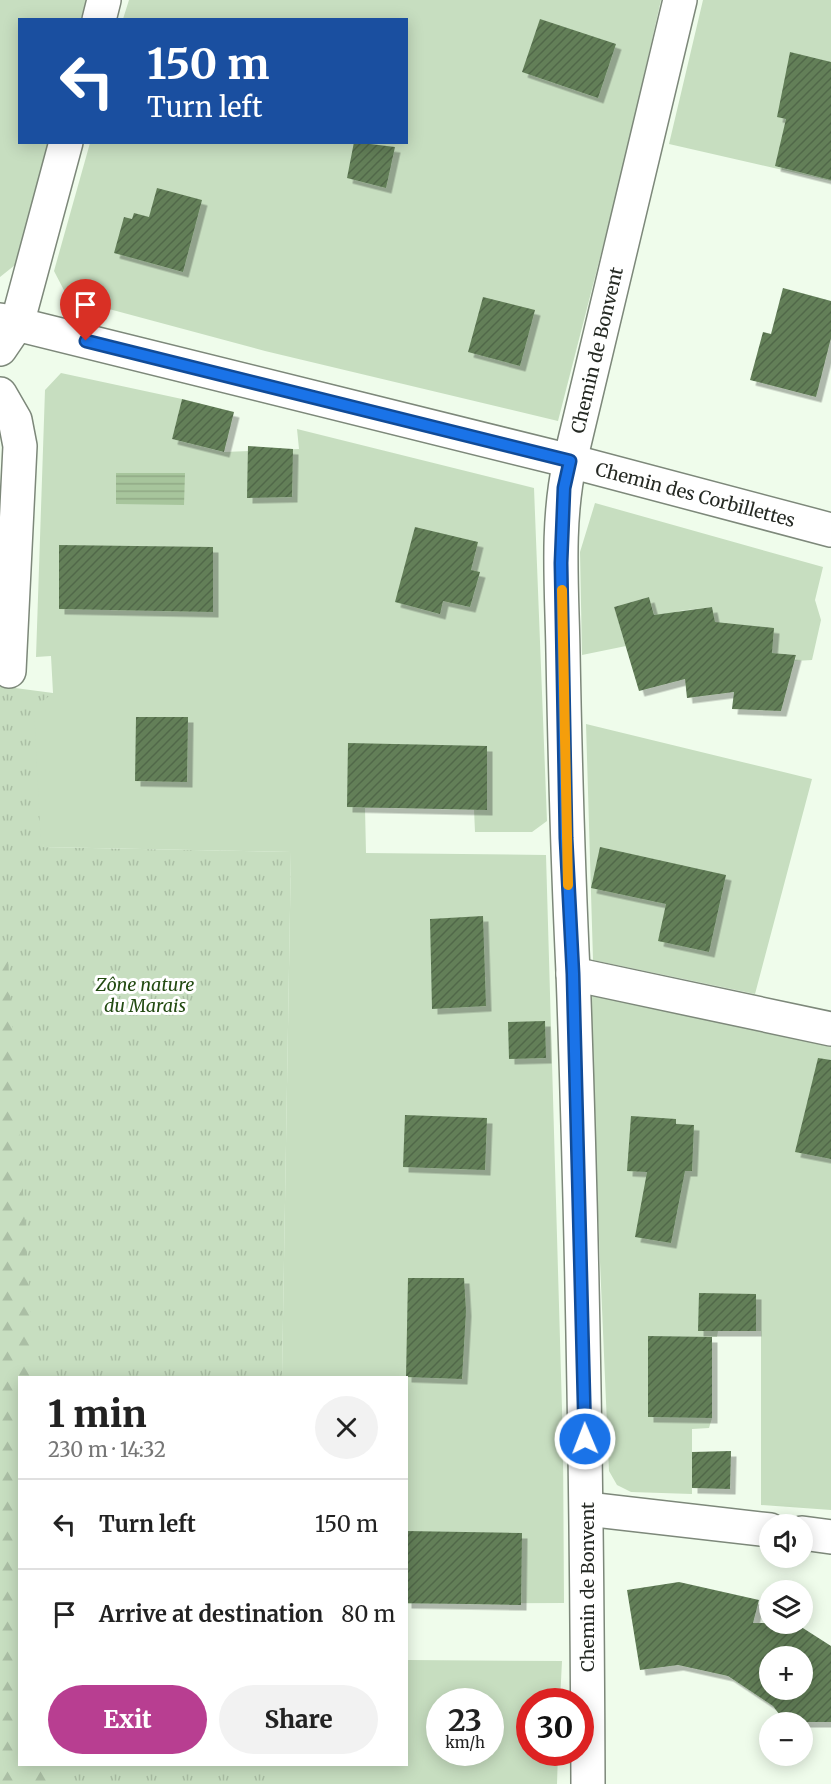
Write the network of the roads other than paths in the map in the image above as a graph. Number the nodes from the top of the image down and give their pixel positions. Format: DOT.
graph roads {
  1 [pos="104,0"];
  2 [pos="680,0"];
  3 [pos="100,18"];
  4 [pos="65,144"];
  5 [pos="6,331"];
  6 [pos="0,394"];
  7 [pos="570,461"];
  8 [pos="831,531"];
  9 [pos="9,671"];
  10 [pos="573,974"];
  11 [pos="831,1029"];
  12 [pos="587,1509"];
  13 [pos="759,1529"];
  14 [pos="813,1534"];
  15 [pos="831,1536"];
  16 [pos="588,1784"];
  1 -- 3 [label="street"];
  2 -- 7 [label="street, Chemin de Bonvent"];
  4 -- 5 [label="street"];
  5 -- 7 [label="street, Chemin des Corbillettes"];
  6 -- 9 [label="street"];
  7 -- 8 [label="street, Chemin des Corbillettes"];
  7 -- 10 [label="street, Chemin de Bonvent"];
  10 -- 11 [label="street"];
  10 -- 12 [label="street, Chemin de Bonvent"];
  12 -- 13 [label="street"];
  12 -- 16 [label="street, Chemin de Bonvent"];
  14 -- 15 [label="street"];
}
